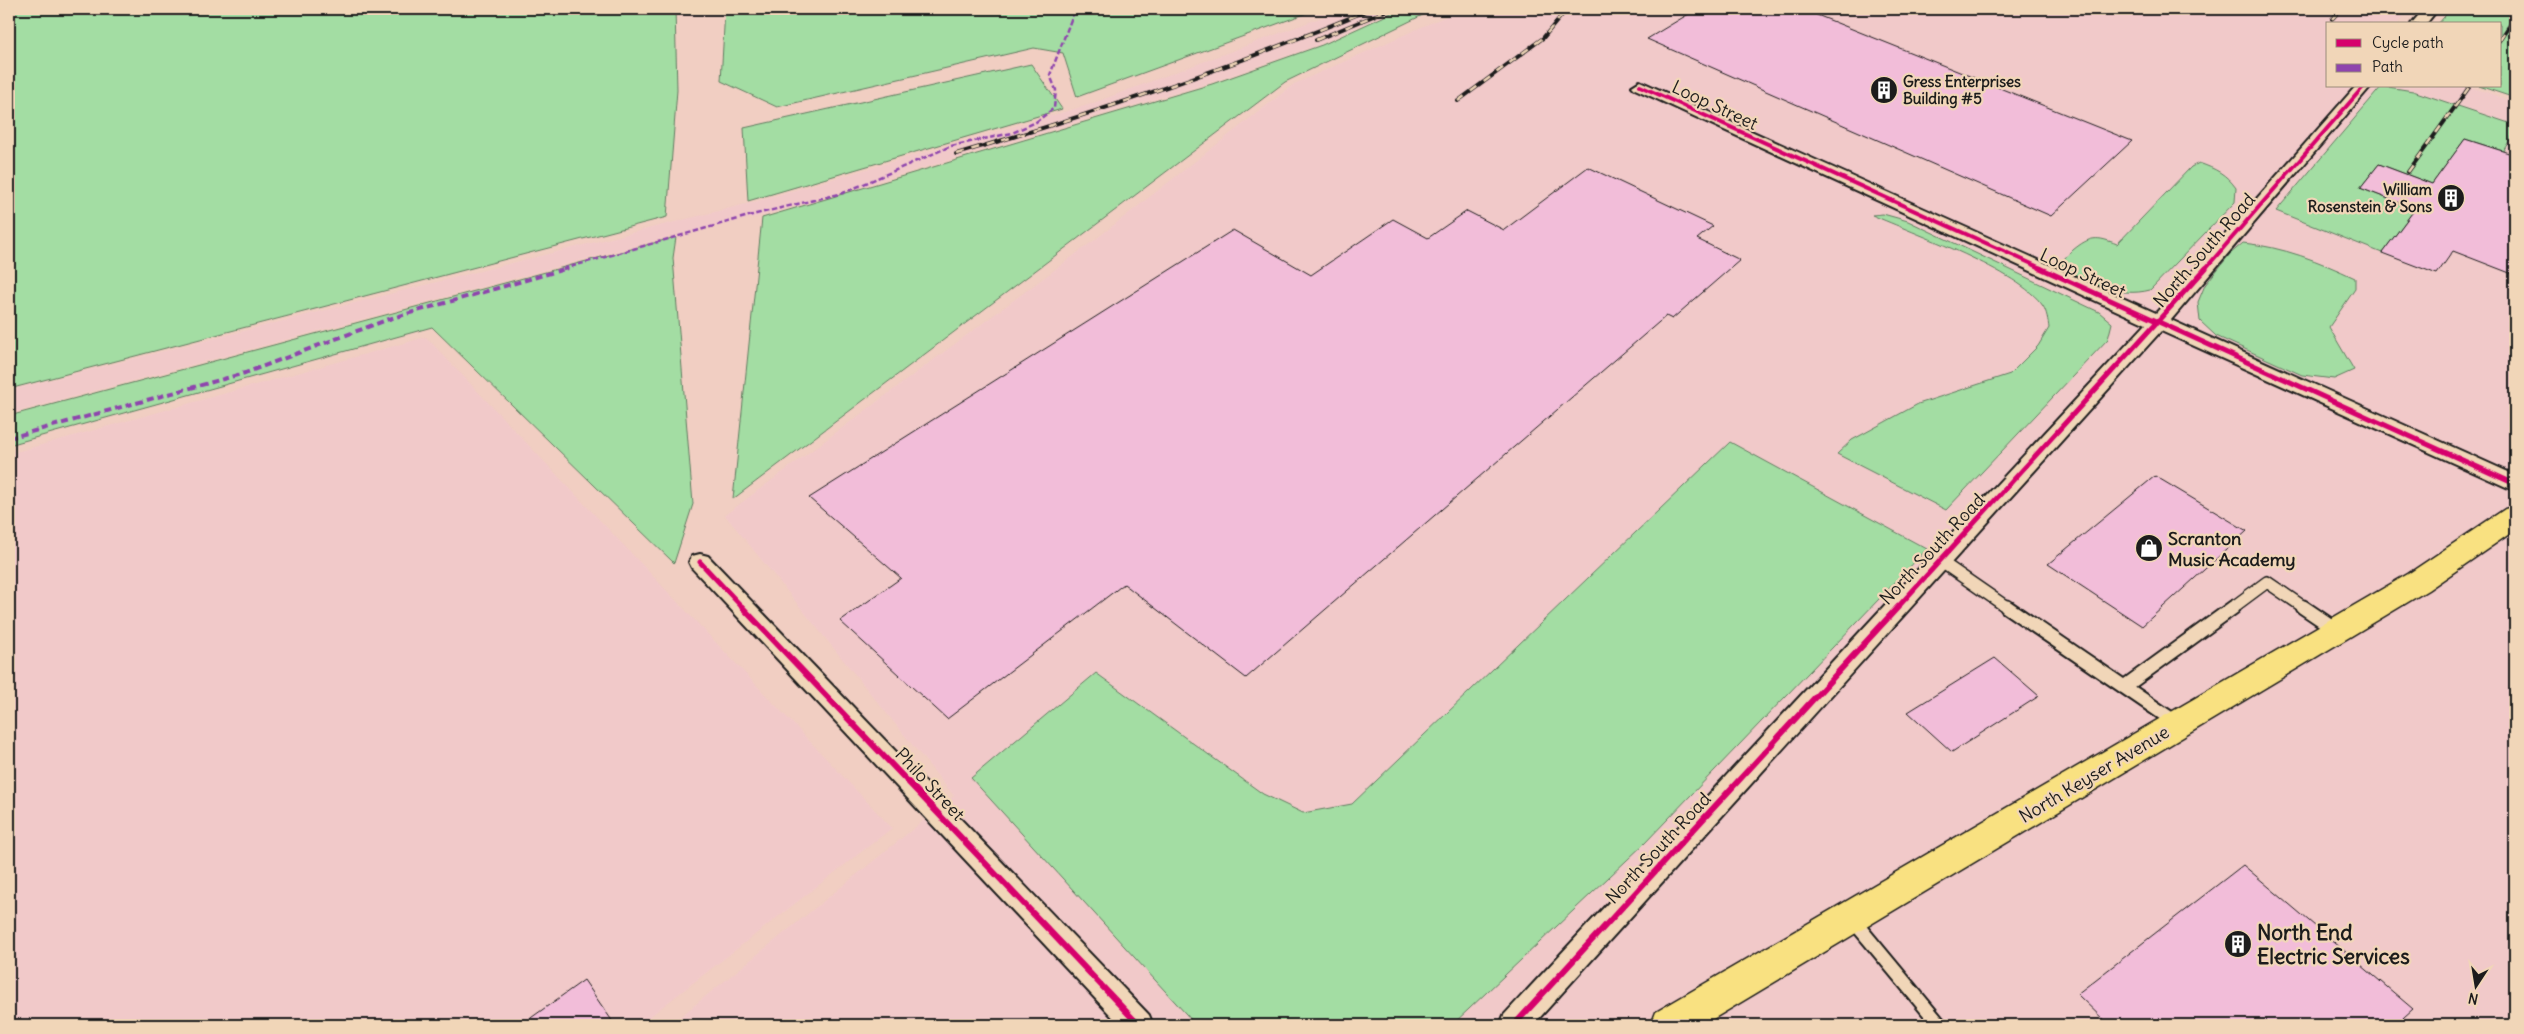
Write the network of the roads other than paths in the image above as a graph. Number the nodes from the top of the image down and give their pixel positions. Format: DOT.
graph roads {
  1 [pos="2431,9"];
  2 [pos="2420,22"];
  3 [pos="1640,86"];
  4 [pos="2362,88"];
  5 [pos="2158,323"];
  6 [pos="2515,484"];
  7 [pos="2515,516"];
  8 [pos="1940,561"];
  9 [pos="700,562"];
  10 [pos="2337,630"];
  11 [pos="2124,686"];
  12 [pos="2179,724"];
  13 [pos="1851,918"];
  14 [pos="1139,1025"];
  15 [pos="1514,1025"];
  16 [pos="1669,1025"];
  17 [pos="1940,1025"];
  1 -- 2 [label="street"];
  3 -- 5 [label="street, Loop Street"];
  4 -- 5 [label="street, North South Road"];
  5 -- 6 [label="street, Loop Street"];
  5 -- 8 [label="street, North South Road"];
  7 -- 10 [label="main road, North Keyser Avenue"];
  8 -- 11 [label="lane"];
  8 -- 15 [label="street, North South Road"];
  9 -- 14 [label="street, Philo Street"];
  10 -- 11 [label="lane"];
  10 -- 12 [label="main road, North Keyser Avenue"];
  11 -- 12 [label="lane"];
  12 -- 13 [label="main road, North Keyser Avenue"];
  13 -- 16 [label="main road, North Keyser Avenue"];
  13 -- 17 [label="lane"];
}
